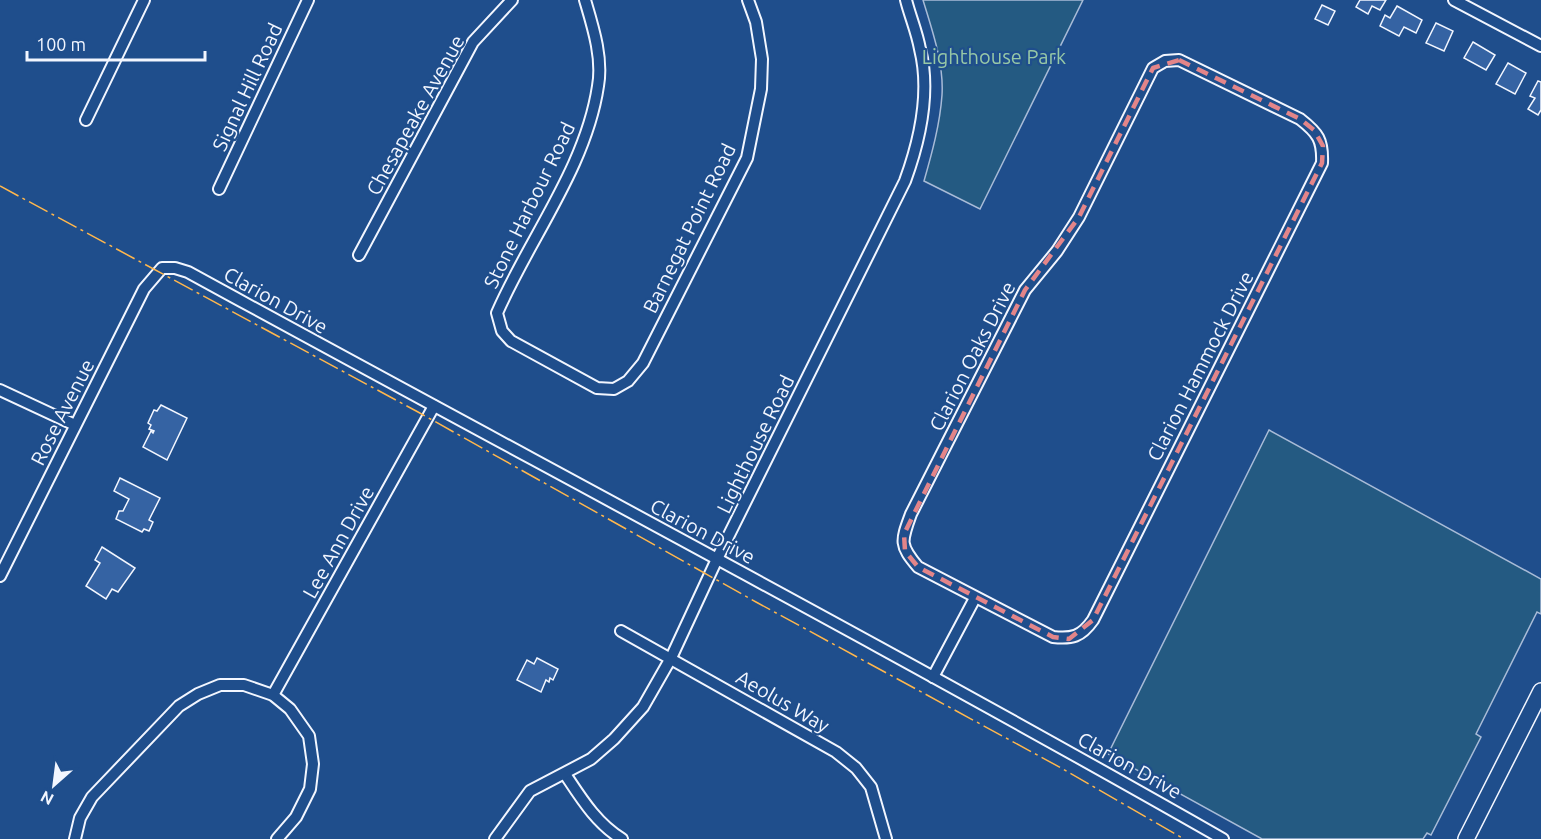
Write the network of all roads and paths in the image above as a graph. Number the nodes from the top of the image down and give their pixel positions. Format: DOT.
graph roads {
  1 [pos="144,0"];
  2 [pos="308,0"];
  3 [pos="512,0"];
  4 [pos="585,0"];
  5 [pos="748,0"];
  6 [pos="906,0"];
  7 [pos="1454,0"];
  8 [pos="1541,46"];
  9 [pos="1192,65"];
  10 [pos="86,120"];
  11 [pos="219,189"];
  12 [pos="359,255"];
  13 [pos="162,268"];
  14 [pos="643,363"];
  15 [pos="0,390"];
  16 [pos="434,406"];
  17 [pos="75,425"];
  18 [pos="717,559"];
  19 [pos="0,576"];
  20 [pos="975,598"];
  21 [pos="621,632"];
  22 [pos="671,658"];
  23 [pos="933,677"];
  24 [pos="1541,691"];
  25 [pos="273,695"];
  26 [pos="565,774"];
  27 [pos="75,839"];
  28 [pos="277,839"];
  29 [pos="495,839"];
  30 [pos="622,839"];
  31 [pos="886,839"];
  32 [pos="1223,839"];
  33 [pos="1466,839"];
  1 -- 10 [label="street"];
  2 -- 11 [label="street, Signal Hill Road"];
  3 -- 12 [label="street, Chesapeake Avenue"];
  4 -- 14 [label="street, Stone Harbour Road"];
  5 -- 14 [label="street, Barnegat Point Road"];
  6 -- 18 [label="street, Lighthouse Road"];
  7 -- 8 [label="street"];
  9 -- 20 [label="street, Clarion Oaks Drive"];
  9 -- 20 [label="street, Clarion Hammock Drive"];
  13 -- 16 [label="street, Clarion Drive"];
  13 -- 17 [label="street, Rose Avenue"];
  15 -- 17 [label="street"];
  16 -- 18 [label="street, Clarion Drive"];
  16 -- 25 [label="street, Lee Ann Drive"];
  17 -- 19 [label="street, Rose Avenue"];
  18 -- 22 [label="street, Lighthouse Road"];
  18 -- 23 [label="street, Clarion Drive"];
  20 -- 23 [label="street"];
  21 -- 22 [label="street, Aeolus Way"];
  22 -- 26 [label="street, Lighthouse Road"];
  22 -- 31 [label="street, Aeolus Way"];
  23 -- 32 [label="street, Clarion Drive"];
  24 -- 33 [label="main road"];
  25 -- 27 [label="street"];
  25 -- 28 [label="street"];
  26 -- 29 [label="street, Lighthouse Road"];
  26 -- 30 [label="street"];
}
